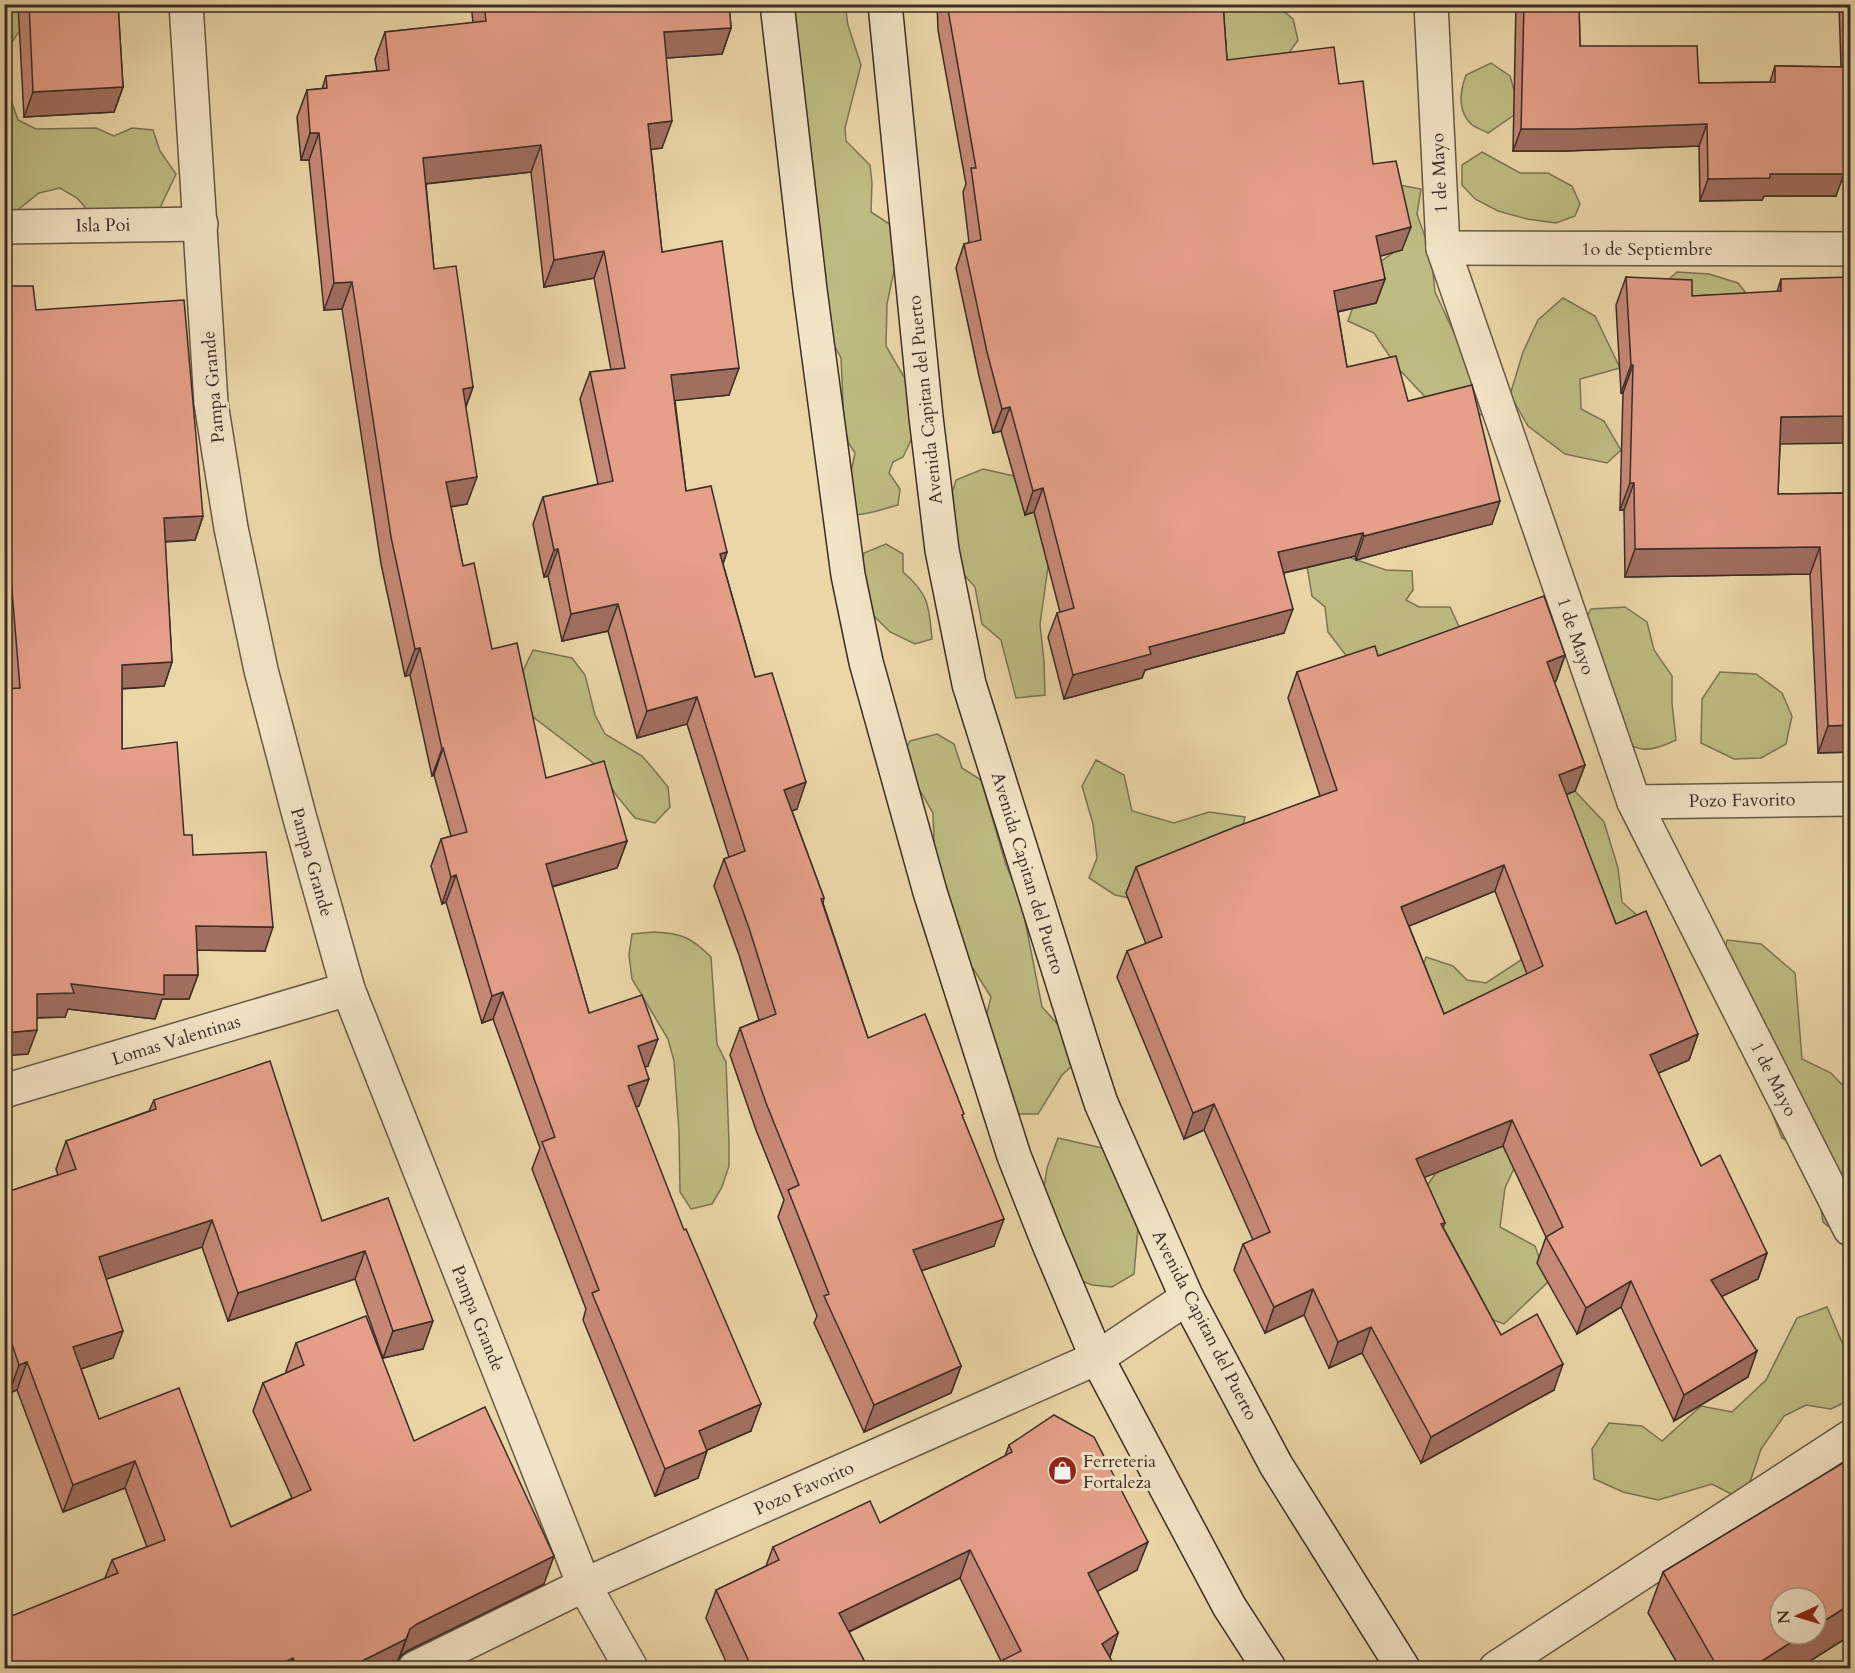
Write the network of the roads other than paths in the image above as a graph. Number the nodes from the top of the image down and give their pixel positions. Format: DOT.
graph roads {
  1 [pos="186,4"];
  2 [pos="777,4"];
  3 [pos="885,4"];
  4 [pos="1431,4"];
  5 [pos="201,224"];
  6 [pos="4,227"];
  7 [pos="1443,248"];
  8 [pos="1851,249"];
  9 [pos="1851,799"];
  10 [pos="1634,801"];
  11 [pos="348,988"];
  12 [pos="4,1092"];
  13 [pos="1851,1230"];
  14 [pos="1187,1298"];
  15 [pos="1097,1358"];
  16 [pos="1851,1437"];
  17 [pos="584,1585"];
  18 [pos="415,1668"];
  19 [pos="631,1668"];
  20 [pos="1269,1668"];
  21 [pos="1403,1668"];
  22 [pos="1496,1668"];
  1 -- 5 [label="street, Pampa Grande"];
  2 -- 15 [label="street"];
  3 -- 14 [label="street, Avenida Capitan del Puerto"];
  4 -- 7 [label="street, 1 de Mayo"];
  5 -- 6 [label="street, Isla Poi"];
  5 -- 11 [label="street, Pampa Grande"];
  7 -- 8 [label="street, 1o de Septiembre"];
  7 -- 10 [label="street, 1 de Mayo"];
  9 -- 10 [label="street, Pozo Favorito"];
  10 -- 13 [label="street, 1 de Mayo"];
  11 -- 12 [label="street, Lomas Valentinas"];
  11 -- 17 [label="street, Pampa Grande"];
  14 -- 15 [label="street, Pozo Favorito"];
  14 -- 21 [label="street, Avenida Capitan del Puerto"];
  15 -- 17 [label="street, Pozo Favorito"];
  15 -- 20 [label="street"];
  16 -- 22 [label="street"];
  17 -- 18 [label="street, Pozo Favorito"];
  17 -- 19 [label="street, Pampa Grande"];
}
